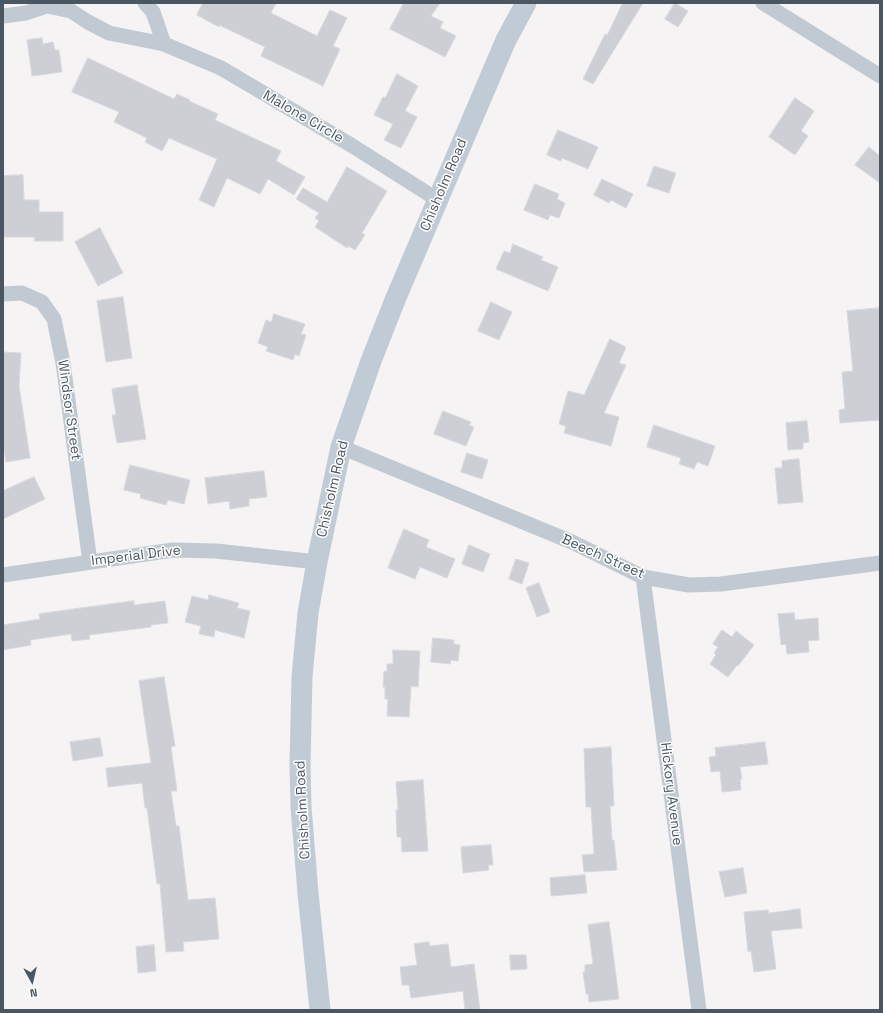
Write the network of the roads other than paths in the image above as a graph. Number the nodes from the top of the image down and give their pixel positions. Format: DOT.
graph roads {
  1 [pos="145,3"];
  2 [pos="526,3"];
  3 [pos="763,3"];
  4 [pos="73,7"];
  5 [pos="3,16"];
  6 [pos="164,44"];
  7 [pos="880,76"];
  8 [pos="438,200"];
  9 [pos="3,294"];
  10 [pos="341,447"];
  11 [pos="90,562"];
  12 [pos="317,562"];
  13 [pos="880,563"];
  14 [pos="3,575"];
  15 [pos="643,577"];
  16 [pos="320,1010"];
  17 [pos="699,1010"];
  1 -- 6 [label="street"];
  2 -- 8 [label="main road, Chisholm Road"];
  3 -- 7 [label="street"];
  4 -- 5 [label="street, Malone Circle"];
  4 -- 6 [label="street, Malone Circle"];
  6 -- 8 [label="street, Malone Circle"];
  8 -- 10 [label="main road, Chisholm Road"];
  9 -- 11 [label="street, Windsor Street"];
  10 -- 12 [label="main road, Chisholm Road"];
  10 -- 15 [label="street, Beech Street"];
  11 -- 12 [label="street, Imperial Drive"];
  11 -- 14 [label="street, Imperial Drive"];
  12 -- 16 [label="main road, Chisholm Road"];
  13 -- 15 [label="street, Beech Street"];
  15 -- 17 [label="street, Hickory Avenue"];
}
